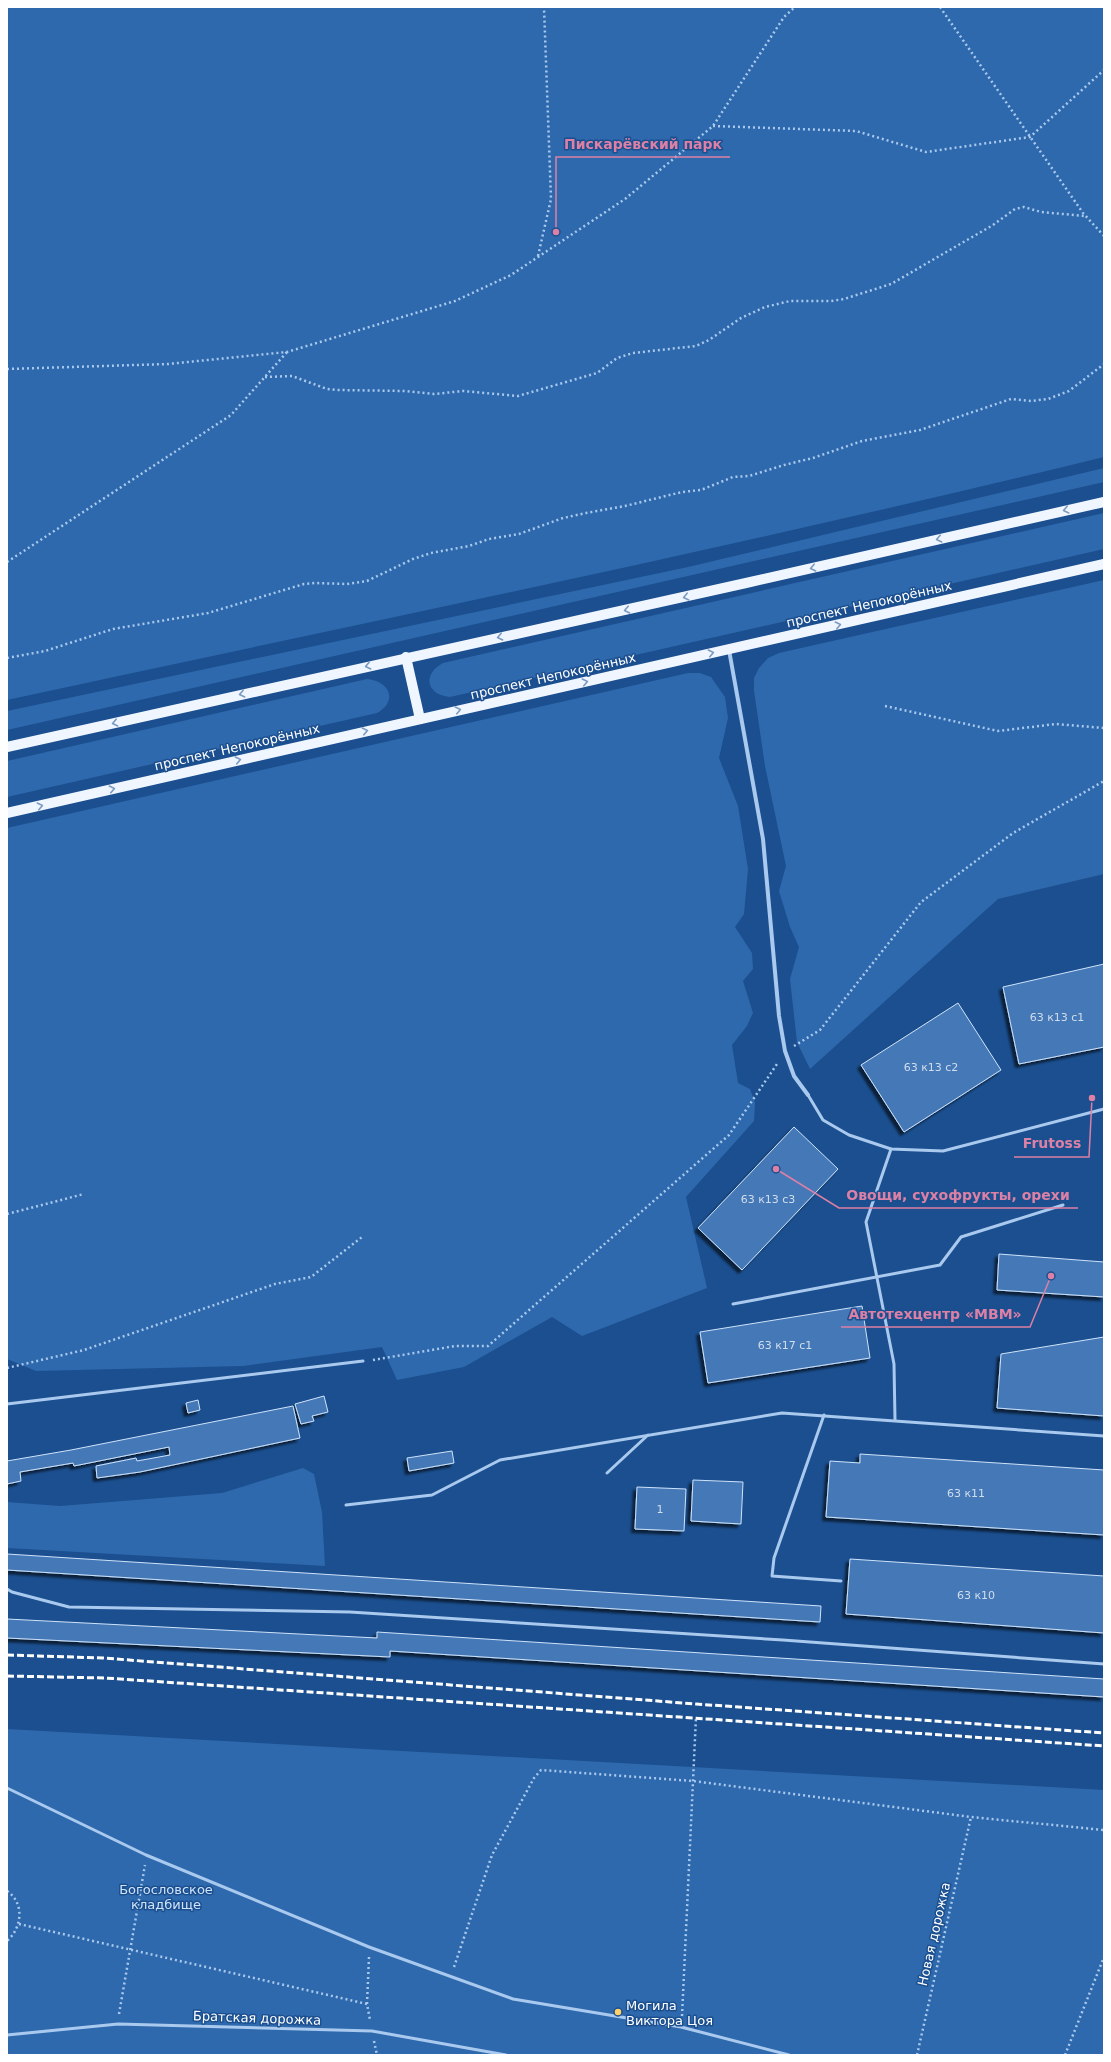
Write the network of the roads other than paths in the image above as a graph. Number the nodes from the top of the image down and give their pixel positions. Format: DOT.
graph roads {
  1 [pos="1104,502"];
  2 [pos="1104,564"];
  3 [pos="729,650"];
  4 [pos="406,657"];
  5 [pos="420,719"];
  6 [pos="7,747"];
  7 [pos="7,813"];
  8 [pos="808,1095"];
  9 [pos="1104,1110"];
  10 [pos="891,1149"];
  11 [pos="1063,1205"];
  12 [pos="877,1277"];
  13 [pos="733,1304"];
  14 [pos="363,1362"];
  15 [pos="7,1404"];
  16 [pos="824,1415"];
  17 [pos="895,1420"];
  18 [pos="648,1435"];
  19 [pos="1104,1436"];
  20 [pos="607,1473"];
  21 [pos="346,1505"];
  22 [pos="841,1581"];
  23 [pos="7,1589"];
  24 [pos="1104,1664"];
  25 [pos="7,1788"];
  26 [pos="7,2035"];
  27 [pos="506,2055"];
  28 [pos="789,2055"];
  1 -- 4 [label="main road, one-way"];
  3 -- 2 [label="main road, проспект Непокорённых, one-way"];
  5 -- 3 [label="main road, проспект Непокорённых, one-way"];
  3 -- 8 [label="street"];
  4 -- 5 [label="main road"];
  4 -- 6 [label="main road, one-way"];
  7 -- 5 [label="main road, проспект Непокорённых, one-way"];
  8 -- 10 [label="lane"];
  9 -- 10 [label="lane"];
  10 -- 12 [label="lane"];
  11 -- 12 [label="lane"];
  12 -- 13 [label="lane"];
  12 -- 17 [label="lane"];
  14 -- 15 [label="lane"];
  16 -- 17 [label="lane"];
  16 -- 18 [label="lane"];
  16 -- 22 [label="lane"];
  17 -- 19 [label="lane"];
  18 -- 20 [label="lane"];
  18 -- 21 [label="lane"];
  23 -- 24 [label="lane"];
  25 -- 28 [label="lane"];
  26 -- 27 [label="lane, Братская дорожка"];
}
